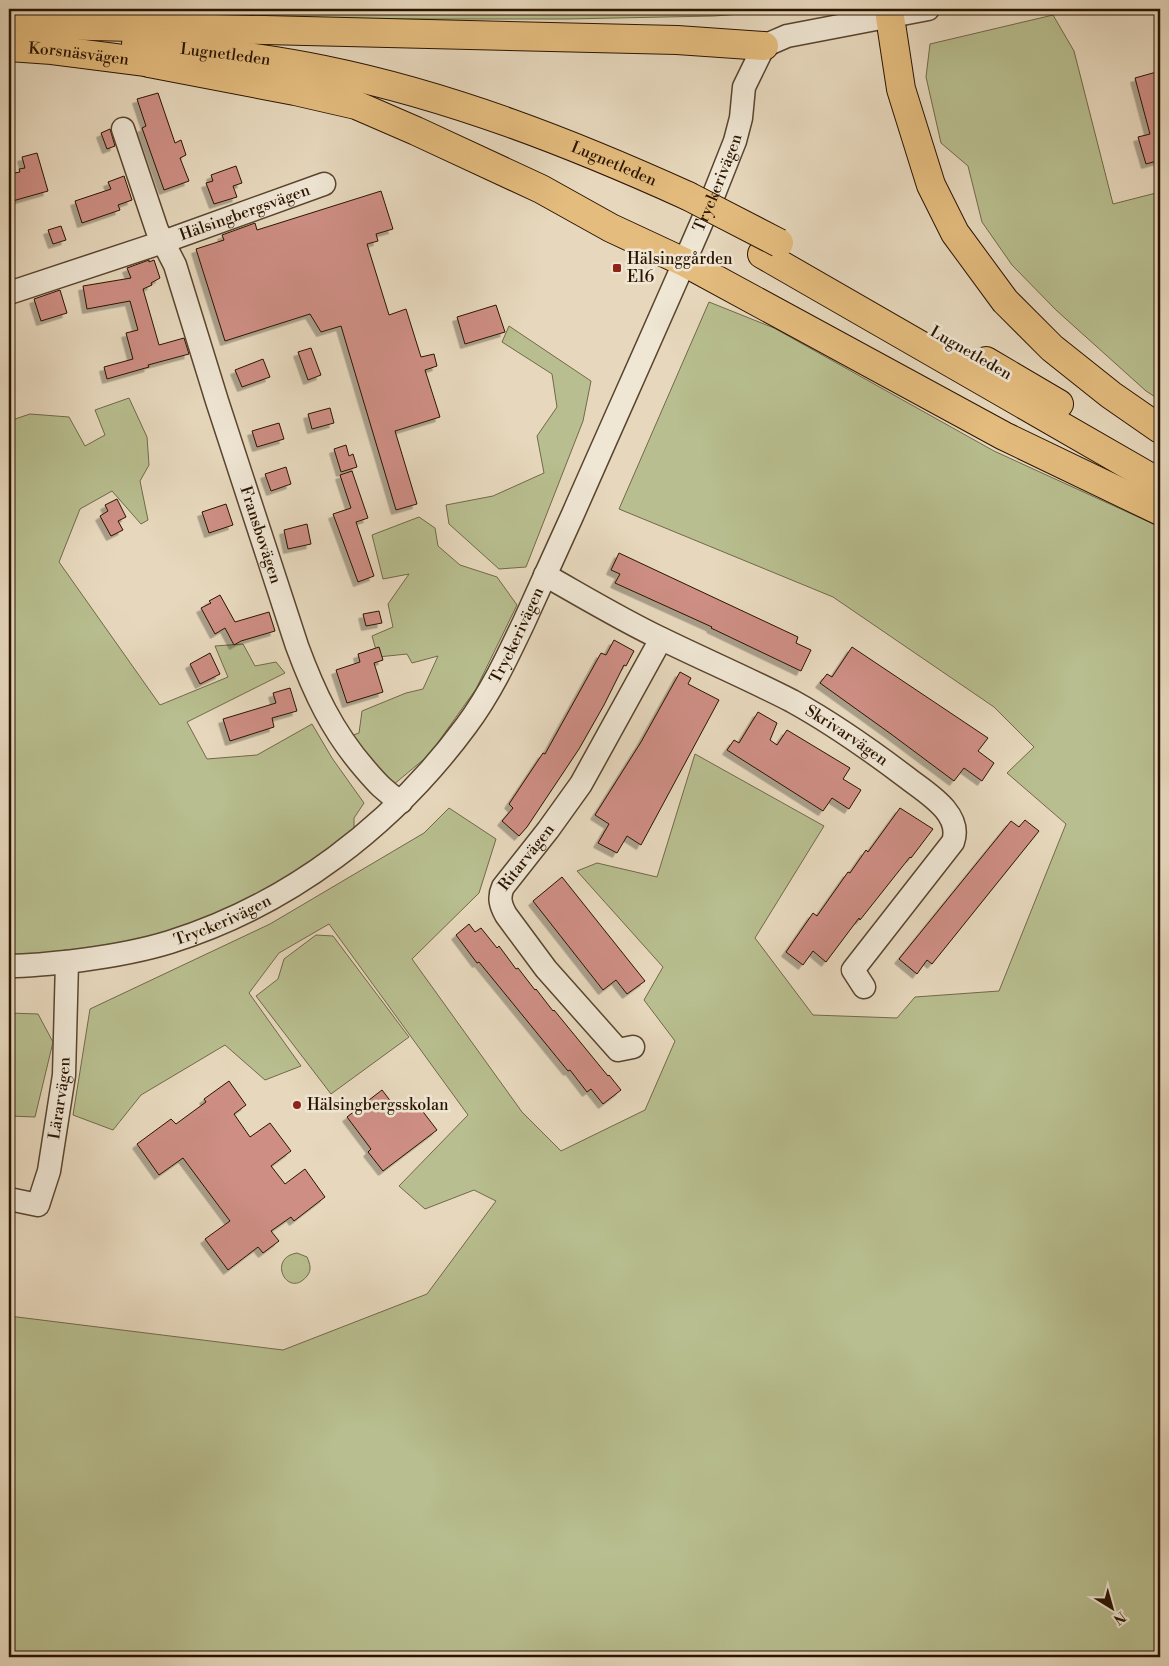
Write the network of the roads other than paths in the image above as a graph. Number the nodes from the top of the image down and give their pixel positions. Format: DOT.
graph roads {
  1 [pos="928,9"];
  2 [pos="890,17"];
  3 [pos="9,24"];
  4 [pos="9,33"];
  5 [pos="764,46"];
  6 [pos="9,47"];
  7 [pos="149,63"];
  8 [pos="123,129"];
  9 [pos="324,184"];
  10 [pos="680,202"];
  11 [pos="164,242"];
  12 [pos="771,249"];
  13 [pos="684,262"];
  14 [pos="9,293"];
  15 [pos="1160,429"];
  16 [pos="1160,461"];
  17 [pos="1160,483"];
  18 [pos="1160,511"];
  19 [pos="545,575"];
  20 [pos="661,639"];
  21 [pos="401,802"];
  22 [pos="67,962"];
  23 [pos="9,966"];
  24 [pos="864,987"];
  25 [pos="633,1047"];
  26 [pos="9,1199"];
  1 -- 2 [label="street"];
  2 -- 5 [label="street"];
  2 -- 15 [label="highway"];
  3 -- 5 [label="highway"];
  4 -- 10 [label="highway, Lugnetleden"];
  5 -- 13 [label="street, Tryckerivägen"];
  6 -- 7 [label="highway, Korsnäsvägen"];
  7 -- 10 [label="highway, Lugnetleden"];
  7 -- 13 [label="highway"];
  8 -- 11 [label="street, Hälsingbergsvägen"];
  9 -- 11 [label="street, Hälsingbergsvägen"];
  10 -- 12 [label="highway, Lugnetleden, bridge"];
  11 -- 14 [label="street, Hälsingbergsvägen"];
  11 -- 21 [label="street, Fransbovägen"];
  12 -- 16 [label="highway, Lugnetleden"];
  12 -- 17 [label="highway, Lugnetleden"];
  13 -- 18 [label="highway"];
  13 -- 19 [label="street, Tryckerivägen"];
  19 -- 20 [label="street, Skrivarvägen"];
  19 -- 21 [label="street, Tryckerivägen"];
  20 -- 24 [label="street, Skrivarvägen"];
  20 -- 25 [label="street, Ritarvägen"];
  21 -- 22 [label="street, Tryckerivägen"];
  22 -- 23 [label="street, Tryckerivägen"];
  22 -- 26 [label="street, Lärarvägen"];
}
